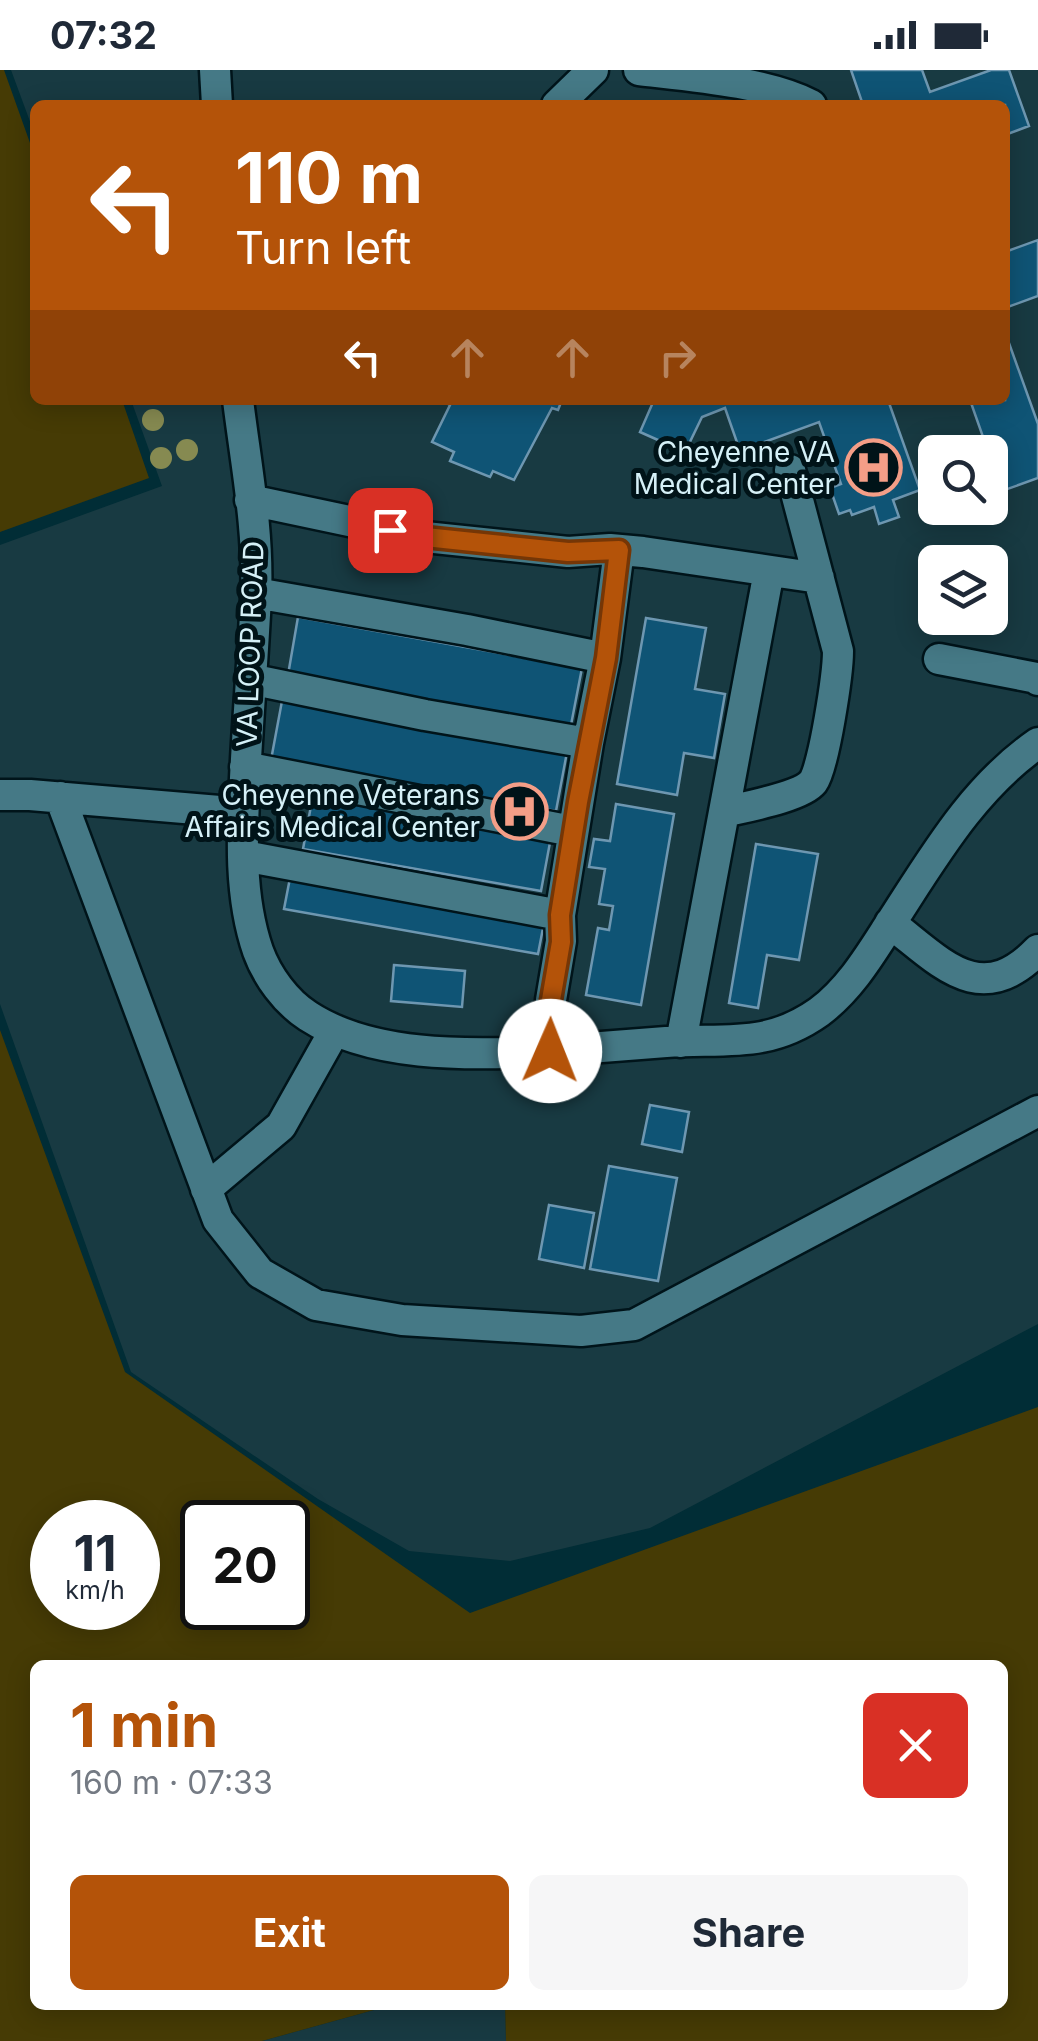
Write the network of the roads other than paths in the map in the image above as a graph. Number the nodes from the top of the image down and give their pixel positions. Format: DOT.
graph roads {
  1 [pos="215,70"];
  2 [pos="593,70"];
  3 [pos="639,70"];
  4 [pos="217,100"];
  5 [pos="563,100"];
  6 [pos="802,100"];
  7 [pos="239,405"];
  8 [pos="790,470"];
  9 [pos="250,500"];
  10 [pos="619,550"];
  11 [pos="769,571"];
  12 [pos="819,578"];
  13 [pos="256,594"];
  14 [pos="606,658"];
  15 [pos="939,659"];
  16 [pos="250,679"];
  17 [pos="1038,680"];
  18 [pos="588,743"];
  19 [pos="1038,744"];
  20 [pos="246,767"];
  21 [pos="0,795"];
  22 [pos="60,798"];
  23 [pos="724,812"];
  24 [pos="243,813"];
  25 [pos="572,831"];
  26 [pos="244,856"];
  27 [pos="560,915"];
  28 [pos="890,924"];
  29 [pos="1038,950"];
  30 [pos="335,1030"];
  31 [pos="681,1042"];
  32 [pos="550,1051"];
  33 [pos="1038,1111"];
  34 [pos="206,1189"];
  1 -- 4 [label="lane"];
  2 -- 5 [label="lane"];
  3 -- 6 [label="lane"];
  7 -- 9 [label="lane, VA LOOP ROAD"];
  8 -- 12 [label="lane"];
  9 -- 10 [label="lane"];
  9 -- 13 [label="lane, VA LOOP ROAD"];
  10 -- 11 [label="lane"];
  10 -- 14 [label="lane"];
  11 -- 12 [label="lane"];
  11 -- 23 [label="lane"];
  12 -- 23 [label="lane"];
  13 -- 14 [label="lane"];
  13 -- 16 [label="lane, VA LOOP ROAD"];
  14 -- 18 [label="lane"];
  15 -- 17 [label="lane"];
  16 -- 18 [label="lane"];
  16 -- 20 [label="lane, VA LOOP ROAD"];
  18 -- 25 [label="lane"];
  19 -- 28 [label="lane, VA LOOP ROAD"];
  20 -- 24 [label="lane, VA LOOP ROAD"];
  20 -- 25 [label="lane"];
  21 -- 22 [label="lane"];
  22 -- 24 [label="lane"];
  22 -- 34 [label="lane"];
  23 -- 31 [label="lane"];
  24 -- 26 [label="lane, VA LOOP ROAD"];
  25 -- 27 [label="lane"];
  26 -- 27 [label="lane"];
  26 -- 30 [label="lane, VA LOOP ROAD"];
  27 -- 32 [label="lane"];
  28 -- 29 [label="lane"];
  28 -- 31 [label="lane, VA LOOP ROAD"];
  30 -- 32 [label="lane, VA LOOP ROAD"];
  30 -- 34 [label="lane"];
  31 -- 32 [label="lane, VA LOOP ROAD"];
  33 -- 34 [label="lane"];
}
